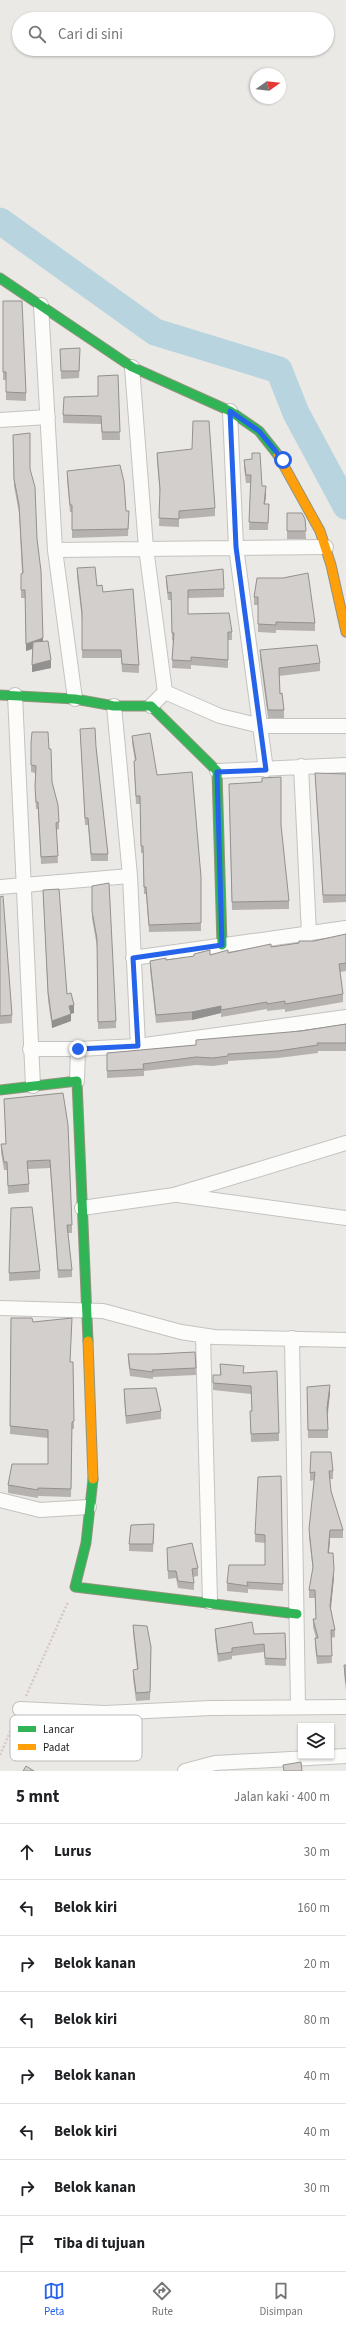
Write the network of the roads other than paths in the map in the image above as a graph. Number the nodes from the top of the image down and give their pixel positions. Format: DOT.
graph roads {
  1 [pos="0,278"];
  2 [pos="41,305"];
  3 [pos="132,367"];
  4 [pos="230,411"];
  5 [pos="48,417"];
  6 [pos="0,420"];
  7 [pos="236,547"];
  8 [pos="326,547"];
  9 [pos="146,548"];
  10 [pos="55,550"];
  11 [pos="346,632"];
  12 [pos="165,692"];
  13 [pos="0,695"];
  14 [pos="15,695"];
  15 [pos="75,699"];
  16 [pos="114,706"];
  17 [pos="151,706"];
  18 [pos="261,726"];
  19 [pos="346,726"];
  20 [pos="346,765"];
  21 [pos="301,766"];
  22 [pos="266,770"];
  23 [pos="217,772"];
  24 [pos="130,876"];
  25 [pos="23,886"];
  26 [pos="0,887"];
  27 [pos="346,928"];
  28 [pos="310,934"];
  29 [pos="222,945"];
  30 [pos="133,958"];
  31 [pos="346,1017"];
  32 [pos="138,1046"];
  33 [pos="30,1049"];
  34 [pos="78,1049"];
  35 [pos="77,1082"];
  36 [pos="33,1086"];
  37 [pos="0,1090"];
  38 [pos="346,1143"];
  39 [pos="174,1195"];
  40 [pos="82,1208"];
  41 [pos="346,1218"];
  42 [pos="0,1308"];
  43 [pos="86,1310"];
  44 [pos="203,1336"];
  45 [pos="292,1338"];
  46 [pos="346,1340"];
  47 [pos="0,1500"];
  48 [pos="89,1507"];
  49 [pos="210,1602"];
  50 [pos="297,1614"];
  51 [pos="298,1707"];
  52 [pos="346,1707"];
  53 [pos="20,1708"];
  54 [pos="346,1756"];
  55 [pos="185,1771"];
  1 -- 2 [label="street"];
  2 -- 3 [label="street"];
  2 -- 5 [label="street"];
  3 -- 4 [label="street"];
  3 -- 9 [label="street"];
  4 -- 7 [label="street"];
  4 -- 8 [label="street"];
  5 -- 6 [label="street"];
  5 -- 10 [label="street"];
  7 -- 8 [label="street"];
  7 -- 9 [label="street"];
  7 -- 18 [label="street"];
  8 -- 11 [label="street"];
  9 -- 10 [label="street"];
  9 -- 12 [label="street"];
  10 -- 15 [label="street"];
  12 -- 17 [label="street"];
  12 -- 18 [label="street"];
  13 -- 14 [label="street"];
  14 -- 15 [label="street"];
  14 -- 25 [label="street"];
  15 -- 16 [label="street"];
  16 -- 17 [label="street"];
  16 -- 24 [label="street"];
  17 -- 23 [label="street"];
  18 -- 19 [label="street"];
  18 -- 22 [label="street"];
  20 -- 21 [label="street"];
  21 -- 22 [label="street"];
  21 -- 28 [label="street"];
  22 -- 23 [label="street"];
  23 -- 29 [label="street"];
  24 -- 25 [label="street"];
  24 -- 30 [label="street"];
  25 -- 26 [label="street"];
  25 -- 33 [label="street"];
  27 -- 28 [label="street"];
  28 -- 29 [label="street"];
  29 -- 30 [label="street"];
  30 -- 32 [label="street"];
  31 -- 32 [label="street"];
  32 -- 34 [label="street"];
  33 -- 34 [label="street"];
  33 -- 36 [label="street"];
  34 -- 35 [label="street"];
  35 -- 36 [label="street"];
  35 -- 40 [label="street"];
  36 -- 37 [label="street"];
  38 -- 39 [label="street"];
  39 -- 40 [label="street"];
  39 -- 41 [label="street"];
  40 -- 43 [label="street"];
  42 -- 43 [label="street"];
  43 -- 44 [label="street"];
  43 -- 48 [label="street"];
  44 -- 45 [label="street"];
  44 -- 49 [label="street"];
  45 -- 46 [label="street"];
  45 -- 50 [label="street"];
  47 -- 48 [label="street"];
  48 -- 49 [label="street"];
  49 -- 50 [label="street"];
  50 -- 51 [label="street"];
  51 -- 52 [label="street"];
  51 -- 53 [label="street"];
  54 -- 55 [label="street"];
}
